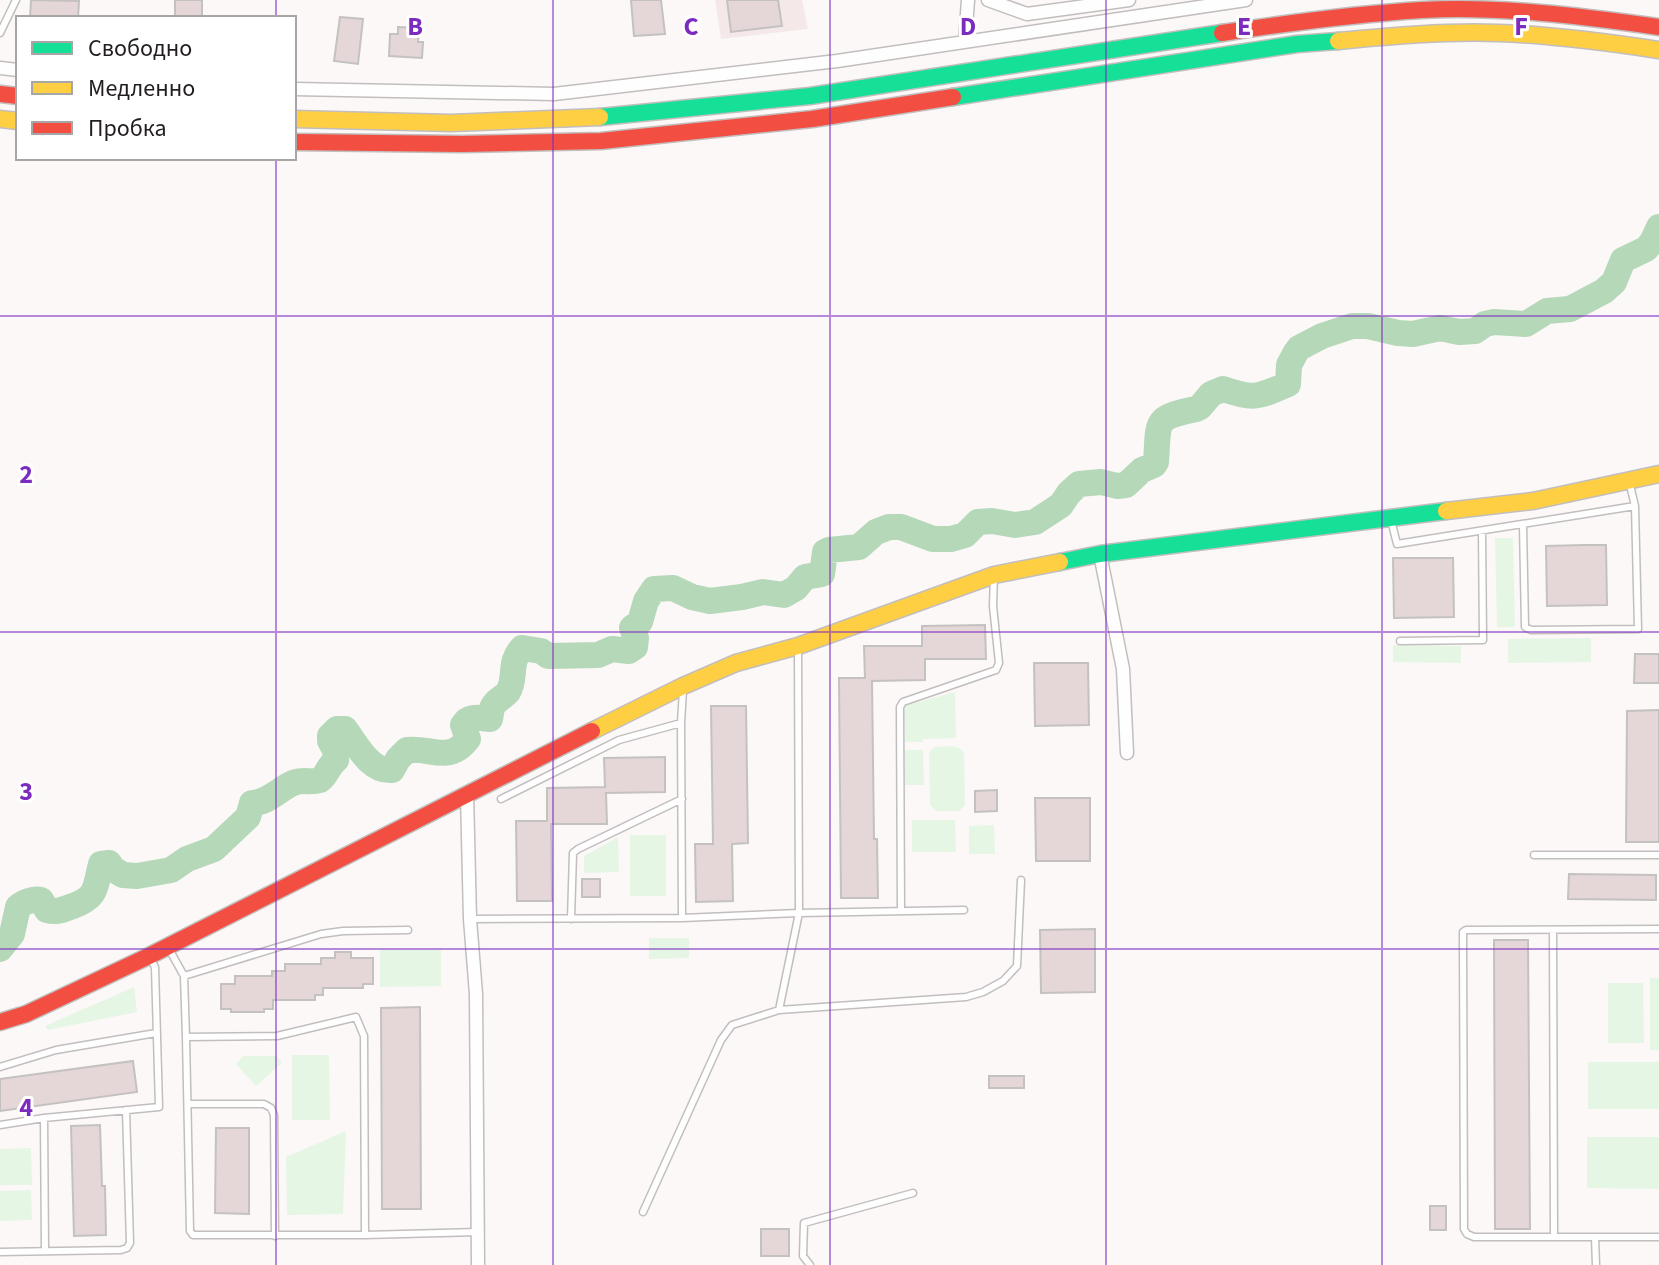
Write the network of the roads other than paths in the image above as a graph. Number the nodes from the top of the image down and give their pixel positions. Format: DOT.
graph roads {
  1 [pos="16,0"];
  2 [pos="968,0"];
  3 [pos="988,0"];
  4 [pos="1129,0"];
  5 [pos="1246,0"];
  6 [pos="1659,27"];
  7 [pos="0,33"];
  8 [pos="965,41"];
  9 [pos="1659,50"];
  10 [pos="296,89"];
  11 [pos="296,119"];
  12 [pos="296,142"];
  13 [pos="1659,474"];
  14 [pos="1629,481"];
  15 [pos="1635,506"];
  16 [pos="1390,517"];
  17 [pos="1523,525"];
  18 [pos="1482,531"];
  19 [pos="1100,554"];
  20 [pos="994,575"];
  21 [pos="1400,641"];
  22 [pos="798,646"];
  23 [pos="683,686"];
  24 [pos="681,723"];
  25 [pos="1127,753"];
  26 [pos="467,794"];
  27 [pos="501,799"];
  28 [pos="682,799"];
  29 [pos="1534,855"];
  30 [pos="1659,855"];
  31 [pos="1021,880"];
  32 [pos="964,910"];
  33 [pos="901,911"];
  34 [pos="799,913"];
  35 [pos="682,918"];
  36 [pos="470,919"];
  37 [pos="571,919"];
  38 [pos="1659,929"];
  39 [pos="408,930"];
  40 [pos="1553,930"];
  41 [pos="168,946"];
  42 [pos="149,956"];
  43 [pos="184,976"];
  44 [pos="779,1010"];
  45 [pos="0,1022"];
  46 [pos="156,1033"];
  47 [pos="186,1037"];
  48 [pos="0,1067"];
  49 [pos="188,1104"];
  50 [pos="126,1110"];
  51 [pos="44,1118"];
  52 [pos="0,1125"];
  53 [pos="913,1193"];
  54 [pos="643,1212"];
  55 [pos="479,1232"];
  56 [pos="365,1235"];
  57 [pos="275,1236"];
  58 [pos="1554,1237"];
  59 [pos="1595,1237"];
  60 [pos="1659,1237"];
  61 [pos="45,1251"];
  62 [pos="0,1252"];
  63 [pos="478,1265"];
  64 [pos="810,1265"];
  65 [pos="1596,1265"];
  1 -- 7 [label="lane"];
  2 -- 8 [label="street"];
  3 -- 4 [label="street"];
  5 -- 8 [label="street"];
  6 -- 11 [label="main road"];
  8 -- 10 [label="street"];
  9 -- 12 [label="main road"];
  13 -- 14 [label="main road"];
  14 -- 15 [label="lane"];
  14 -- 16 [label="main road"];
  15 -- 17 [label="lane"];
  15 -- 17 [label="lane"];
  16 -- 18 [label="lane"];
  16 -- 19 [label="main road"];
  17 -- 18 [label="lane"];
  18 -- 21 [label="lane"];
  19 -- 20 [label="main road"];
  19 -- 25 [label="street"];
  20 -- 22 [label="main road"];
  20 -- 33 [label="lane"];
  22 -- 23 [label="main road"];
  22 -- 34 [label="lane"];
  23 -- 24 [label="lane"];
  23 -- 26 [label="main road"];
  24 -- 27 [label="lane"];
  24 -- 28 [label="lane"];
  26 -- 36 [label="street"];
  26 -- 41 [label="main road"];
  28 -- 35 [label="lane"];
  28 -- 37 [label="lane"];
  29 -- 30 [label="lane"];
  31 -- 44 [label="lane"];
  32 -- 33 [label="lane"];
  33 -- 34 [label="lane"];
  34 -- 35 [label="lane"];
  34 -- 44 [label="lane"];
  35 -- 37 [label="lane"];
  36 -- 37 [label="lane"];
  36 -- 55 [label="street"];
  38 -- 40 [label="lane"];
  39 -- 43 [label="lane"];
  40 -- 58 [label="lane"];
  40 -- 58 [label="lane"];
  41 -- 42 [label="main road"];
  41 -- 43 [label="lane"];
  42 -- 45 [label="main road"];
  42 -- 46 [label="lane"];
  43 -- 47 [label="lane"];
  44 -- 54 [label="lane"];
  46 -- 48 [label="lane"];
  46 -- 50 [label="lane"];
  47 -- 49 [label="lane"];
  47 -- 56 [label="lane"];
  49 -- 57 [label="lane"];
  49 -- 57 [label="lane"];
  50 -- 51 [label="lane"];
  50 -- 61 [label="lane"];
  51 -- 52 [label="lane"];
  51 -- 61 [label="lane"];
  53 -- 64 [label="lane"];
  55 -- 56 [label="lane"];
  55 -- 63 [label="street"];
  56 -- 57 [label="lane"];
  58 -- 59 [label="lane"];
  59 -- 60 [label="lane"];
  59 -- 65 [label="lane"];
  61 -- 62 [label="lane"];
}
